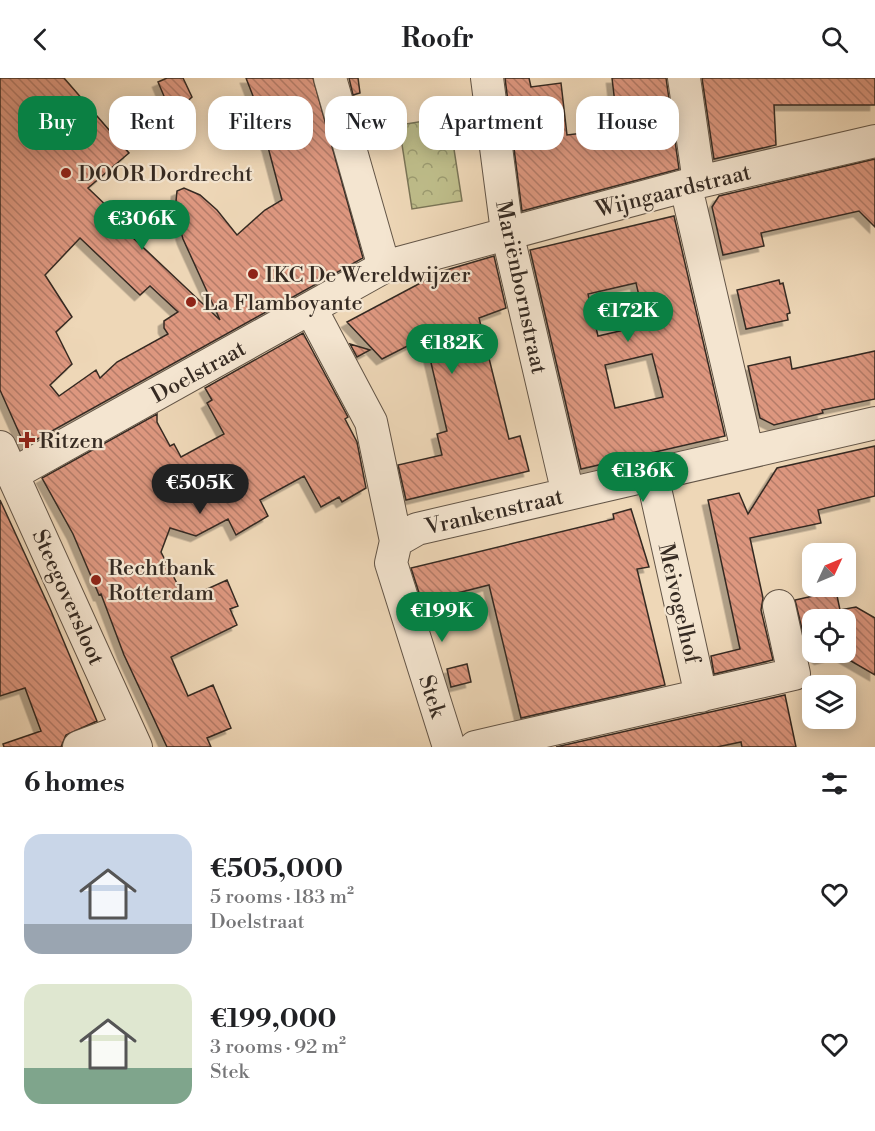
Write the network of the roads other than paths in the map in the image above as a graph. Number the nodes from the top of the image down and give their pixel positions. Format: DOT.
graph roads {
  1 [pos="487,78"];
  2 [pos="684,78"];
  3 [pos="335,91"];
  4 [pos="875,141"];
  5 [pos="693,184"];
  6 [pos="507,232"];
  7 [pos="384,267"];
  8 [pos="311,309"];
  9 [pos="875,423"];
  10 [pos="747,450"];
  11 [pos="6,461"];
  12 [pos="652,475"];
  13 [pos="568,494"];
  14 [pos="396,541"];
  15 [pos="779,606"];
  16 [pos="701,696"];
  17 [pos="585,735"];
  18 [pos="132,738"];
  19 [pos="79,747"];
  20 [pos="449,747"];
  21 [pos="475,747"];
  1 -- 6 [label="street, Mariënbornstraat"];
  2 -- 5 [label="street"];
  3 -- 7 [label="street"];
  4 -- 5 [label="street, Wijngaardstraat"];
  5 -- 6 [label="street, Wijngaardstraat"];
  5 -- 10 [label="street"];
  6 -- 7 [label="street, Wijngaardstraat"];
  6 -- 13 [label="street, Mariënbornstraat"];
  7 -- 8 [label="street, Doelstraat"];
  8 -- 11 [label="street, Doelstraat"];
  8 -- 14 [label="street, Stek"];
  9 -- 10 [label="street, Vrankenstraat"];
  10 -- 12 [label="street, Vrankenstraat"];
  11 -- 18 [label="street, Steegoversloot"];
  12 -- 13 [label="street, Vrankenstraat"];
  12 -- 16 [label="street, Meivogelhof"];
  13 -- 14 [label="street, Vrankenstraat"];
  14 -- 20 [label="street, Stek"];
  15 -- 16 [label="street"];
  16 -- 17 [label="street"];
  17 -- 21 [label="street"];
  18 -- 19 [label="street"];
}
